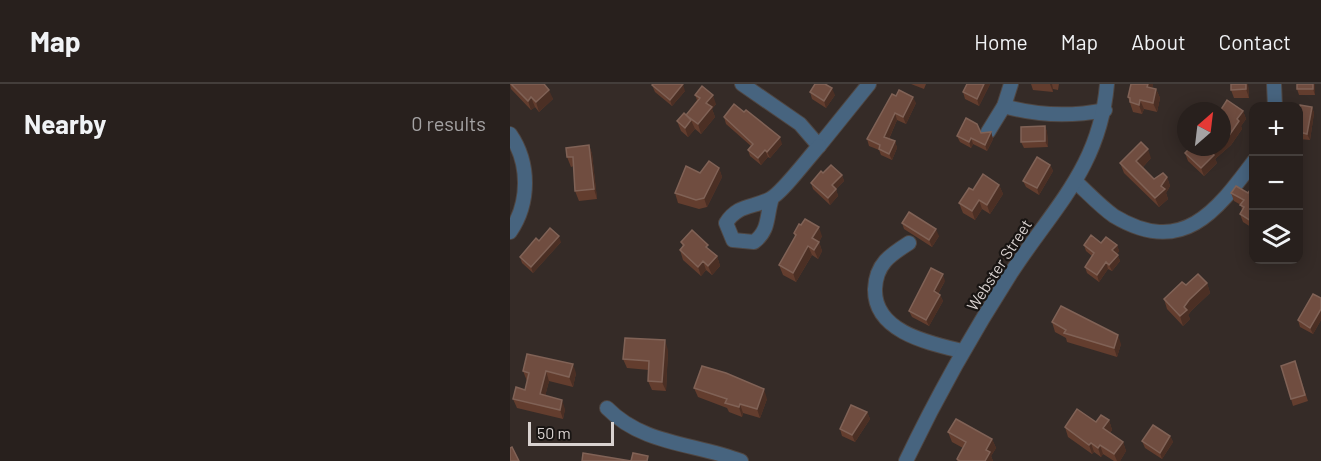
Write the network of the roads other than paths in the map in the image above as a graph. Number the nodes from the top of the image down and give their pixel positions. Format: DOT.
graph roads {
  1 [pos="742,84"];
  2 [pos="869,84"];
  3 [pos="1011,84"];
  4 [pos="1107,84"];
  5 [pos="1274,84"];
  6 [pos="1275,102"];
  7 [pos="1004,106"];
  8 [pos="1105,110"];
  9 [pos="988,132"];
  10 [pos="510,134"];
  11 [pos="819,146"];
  12 [pos="1249,168"];
  13 [pos="1076,182"];
  14 [pos="772,198"];
  15 [pos="510,232"];
  16 [pos="909,243"];
  17 [pos="962,351"];
  18 [pos="608,408"];
  19 [pos="741,461"];
  20 [pos="906,461"];
  1 -- 11 [label="street"];
  2 -- 11 [label="street"];
  3 -- 7 [label="street"];
  4 -- 8 [label="street, Webster Street"];
  5 -- 6 [label="street"];
  7 -- 8 [label="street"];
  7 -- 9 [label="street"];
  8 -- 13 [label="street, Webster Street"];
  10 -- 15 [label="street"];
  11 -- 14 [label="street"];
  12 -- 13 [label="street"];
  13 -- 17 [label="street, Webster Street"];
  16 -- 17 [label="street"];
  17 -- 20 [label="street, Webster Street"];
  18 -- 19 [label="street"];
}
